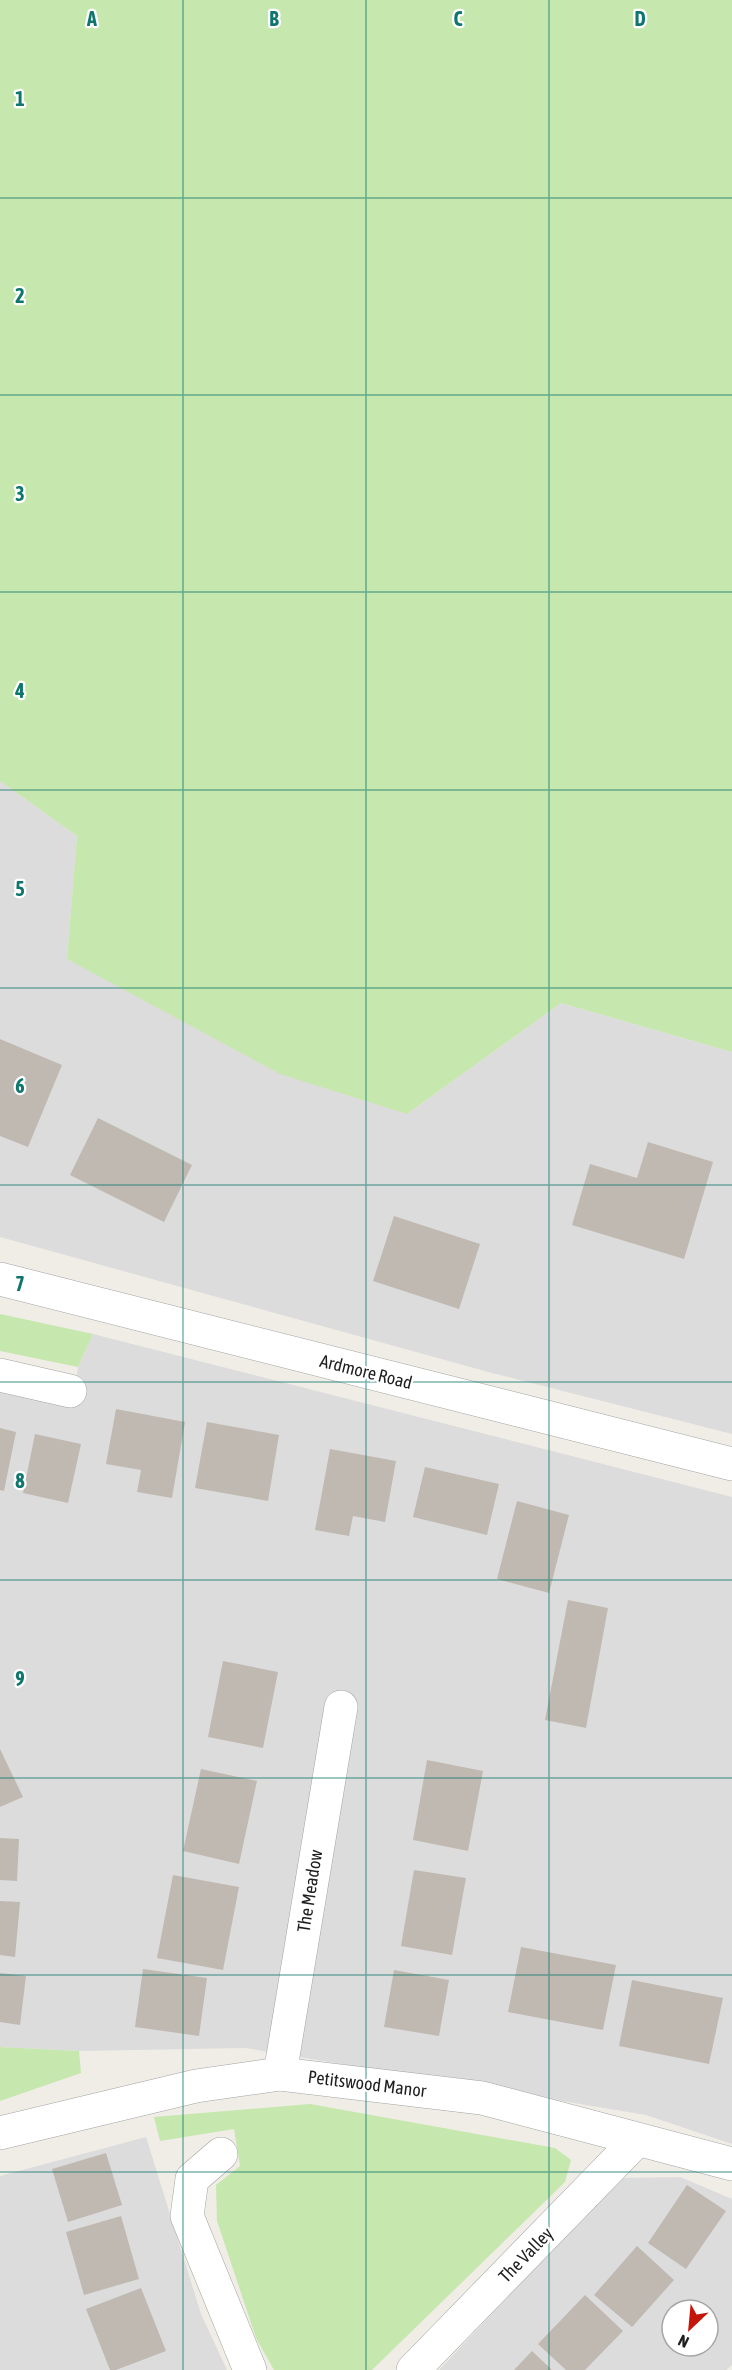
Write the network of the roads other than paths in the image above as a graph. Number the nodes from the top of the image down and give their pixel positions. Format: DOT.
graph roads {
  1 [pos="0,1279"];
  2 [pos="0,1375"];
  3 [pos="70,1391"];
  4 [pos="732,1464"];
  5 [pos="340,1707"];
  6 [pos="280,2074"];
  7 [pos="0,2133"];
  8 [pos="637,2140"];
  9 [pos="221,2154"];
  10 [pos="732,2164"];
  11 [pos="250,2370"];
  12 [pos="413,2370"];
  1 -- 4 [label="street, Ardmore Road"];
  2 -- 3 [label="street"];
  5 -- 6 [label="street, The Meadow"];
  6 -- 7 [label="street, Petitswood Manor"];
  6 -- 8 [label="street, Petitswood Manor"];
  8 -- 10 [label="street, Petitswood Manor"];
  8 -- 12 [label="street, The Valley"];
  9 -- 11 [label="street"];
}
